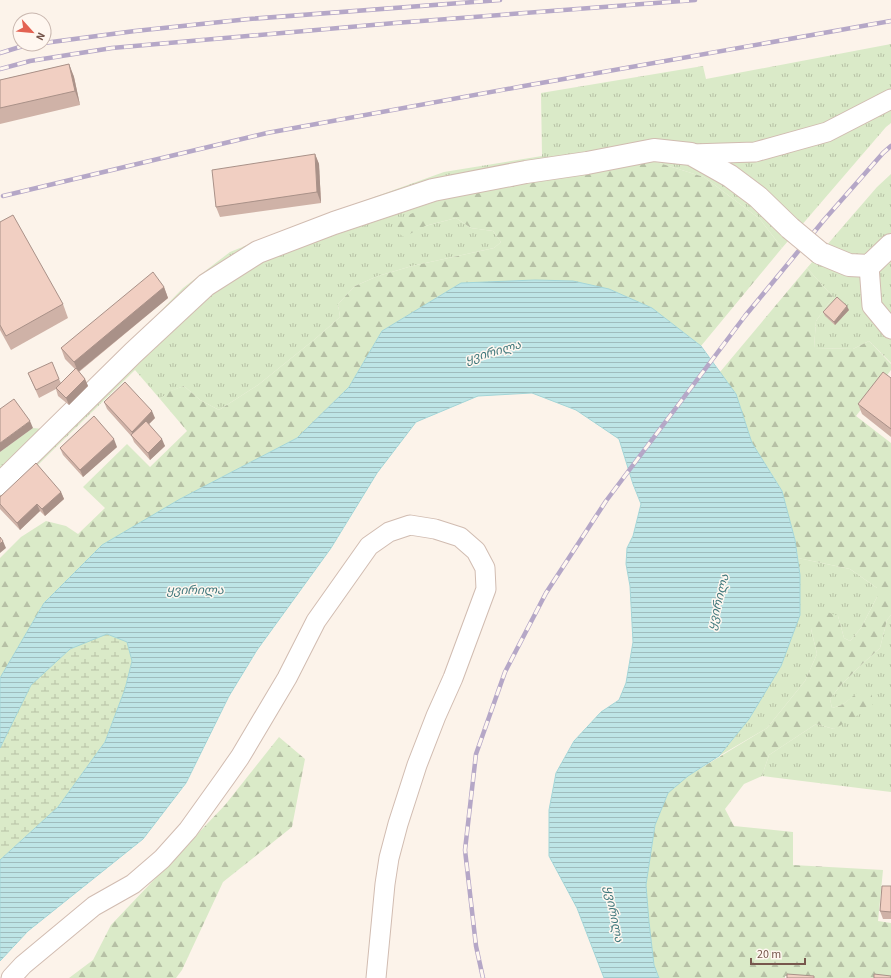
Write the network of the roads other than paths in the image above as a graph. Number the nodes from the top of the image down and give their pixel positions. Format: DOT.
graph roads {
  1 [pos="891,99"];
  2 [pos="692,154"];
  3 [pos="891,245"];
  4 [pos="869,266"];
  5 [pos="891,329"];
  6 [pos="0,484"];
  7 [pos="11,978"];
  8 [pos="376,978"];
  1 -- 2 [label="street"];
  2 -- 4 [label="street, bridge"];
  2 -- 6 [label="street"];
  3 -- 4 [label="street"];
  4 -- 5 [label="street"];
  7 -- 8 [label="street"];
}
